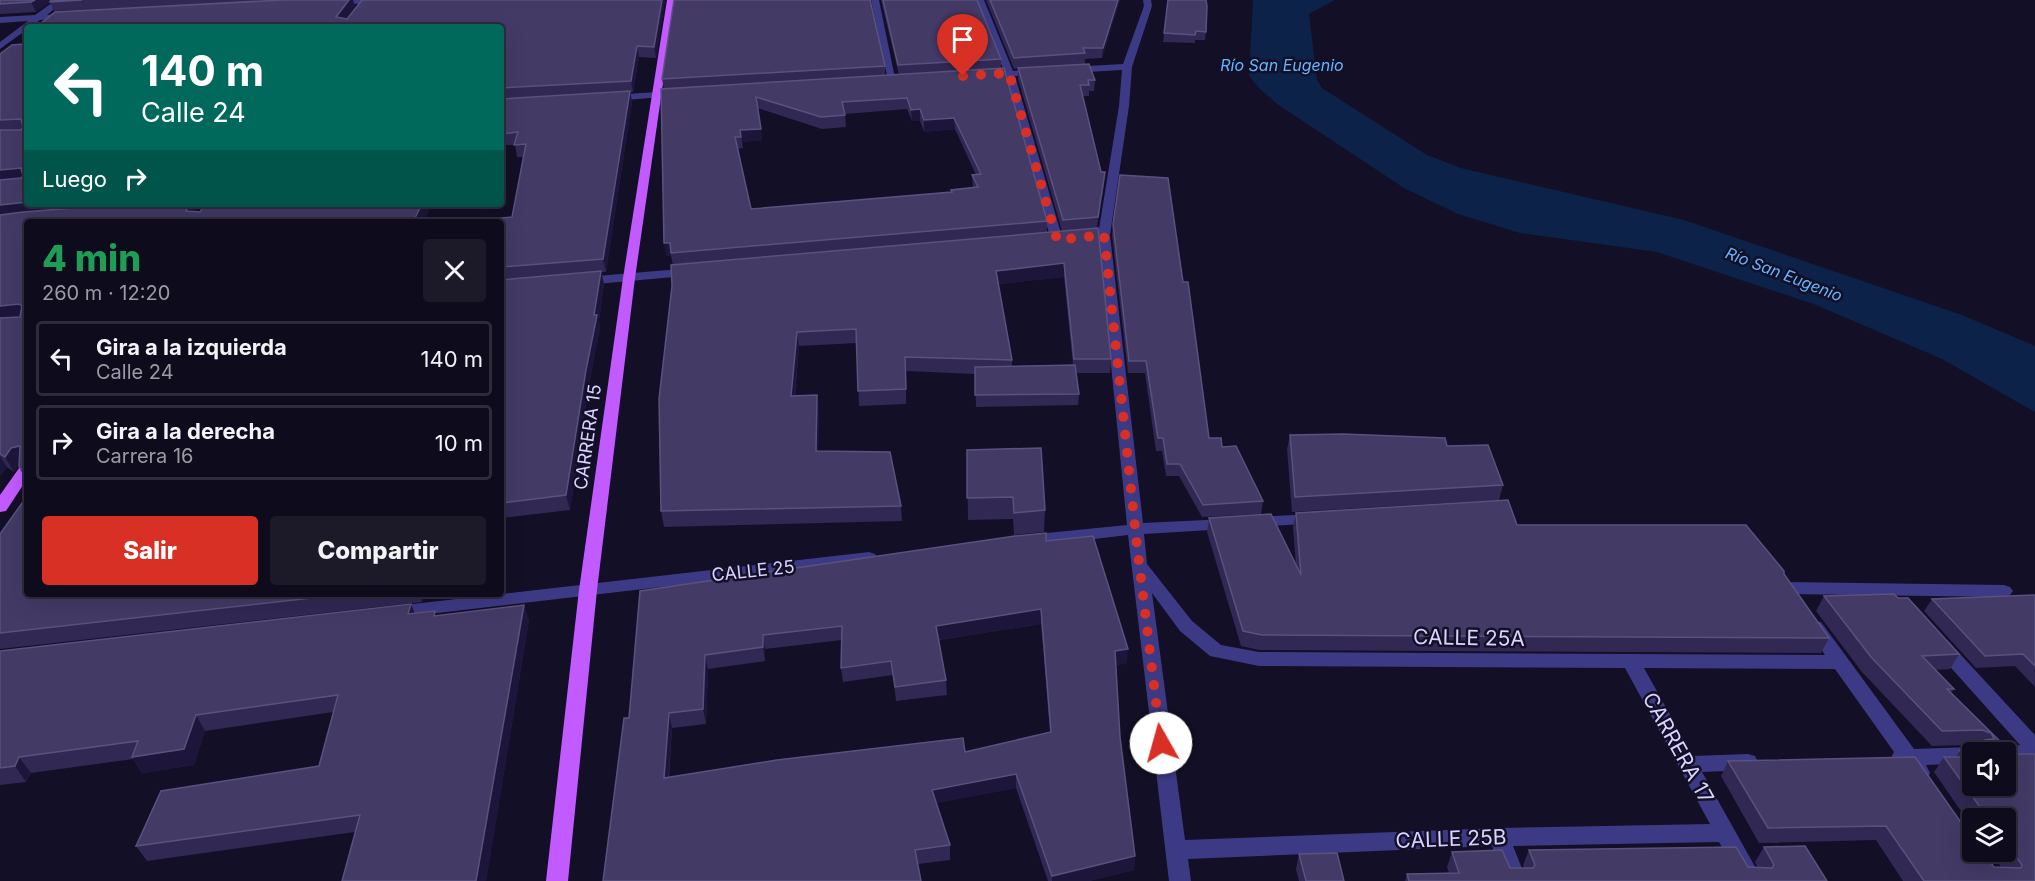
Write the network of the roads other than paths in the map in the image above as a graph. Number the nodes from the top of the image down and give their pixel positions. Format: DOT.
graph roads {
  1 [pos="61,0"];
  2 [pos="391,0"];
  3 [pos="671,0"];
  4 [pos="875,0"];
  5 [pos="980,0"];
  6 [pos="1147,0"];
  7 [pos="366,1"];
  8 [pos="319,4"];
  9 [pos="359,10"];
  10 [pos="73,16"];
  11 [pos="38,18"];
  12 [pos="0,20"];
  13 [pos="30,24"];
  14 [pos="24,28"];
  15 [pos="0,46"];
  16 [pos="1127,67"];
  17 [pos="1044,71"];
  18 [pos="1056,71"];
  19 [pos="1009,73"];
  20 [pos="974,75"];
  21 [pos="905,80"];
  22 [pos="881,81"];
  23 [pos="893,81"];
  24 [pos="681,94"];
  25 [pos="657,95"];
  26 [pos="601,99"];
  27 [pos="188,207"];
  28 [pos="164,209"];
  29 [pos="1057,240"];
  30 [pos="700,272"];
  31 [pos="629,278"];
  32 [pos="571,282"];
  33 [pos="24,471"];
  34 [pos="0,507"];
  35 [pos="1334,517"];
  36 [pos="1135,529"];
  37 [pos="1016,542"];
  38 [pos="885,557"];
  39 [pos="1139,564"];
  40 [pos="1891,589"];
  41 [pos="588,590"];
  42 [pos="2004,591"];
  43 [pos="1907,607"];
  44 [pos="376,614"];
  45 [pos="1931,633"];
  46 [pos="1631,662"];
  47 [pos="1840,662"];
  48 [pos="2035,750"];
  49 [pos="2016,752"];
  50 [pos="1962,755"];
  51 [pos="1909,757"];
  52 [pos="1886,758"];
  53 [pos="1769,761"];
  54 [pos="1687,764"];
  55 [pos="1934,793"];
  56 [pos="1726,833"];
  57 [pos="1500,837"];
  58 [pos="1175,850"];
  59 [pos="557,881"];
  60 [pos="1180,881"];
  61 [pos="1516,881"];
  62 [pos="1752,881"];
  1 -- 11 [label="street"];
  2 -- 7 [label="street"];
  3 -- 25 [label="main road, CARRERA 15"];
  4 -- 23 [label="street"];
  5 -- 19 [label="street"];
  6 -- 16 [label="street"];
  7 -- 8 [label="street"];
  7 -- 9 [label="main road"];
  10 -- 11 [label="street"];
  11 -- 12 [label="street"];
  11 -- 13 [label="street"];
  14 -- 15 [label="street"];
  16 -- 18 [label="street"];
  16 -- 36 [label="street"];
  17 -- 19 [label="street"];
  19 -- 20 [label="street"];
  19 -- 29 [label="street"];
  21 -- 23 [label="street"];
  22 -- 23 [label="street"];
  24 -- 25 [label="street"];
  25 -- 26 [label="street"];
  25 -- 31 [label="main road, CARRERA 15"];
  27 -- 28 [label="street"];
  30 -- 31 [label="street"];
  31 -- 32 [label="street"];
  31 -- 41 [label="main road, CARRERA 15"];
  33 -- 34 [label="main road"];
  35 -- 36 [label="street"];
  36 -- 37 [label="street"];
  36 -- 39 [label="street"];
  38 -- 41 [label="street, CALLE 25"];
  39 -- 46 [label="street, CALLE 25A"];
  39 -- 58 [label="street"];
  40 -- 42 [label="street"];
  40 -- 43 [label="street"];
  40 -- 47 [label="street"];
  41 -- 44 [label="street, CALLE 25"];
  41 -- 59 [label="main road, CARRERA 15"];
  45 -- 48 [label="street"];
  46 -- 47 [label="street, CALLE 25A"];
  46 -- 54 [label="street, CARRERA 17"];
  47 -- 51 [label="street"];
  48 -- 49 [label="street"];
  50 -- 51 [label="street"];
  51 -- 52 [label="street"];
  51 -- 55 [label="street"];
  53 -- 54 [label="street"];
  54 -- 56 [label="street, CARRERA 17"];
  56 -- 57 [label="street, CALLE 25B"];
  56 -- 62 [label="street, CARRERA 17"];
  57 -- 58 [label="street, CALLE 25B"];
  57 -- 61 [label="street"];
  58 -- 60 [label="street"];
}
